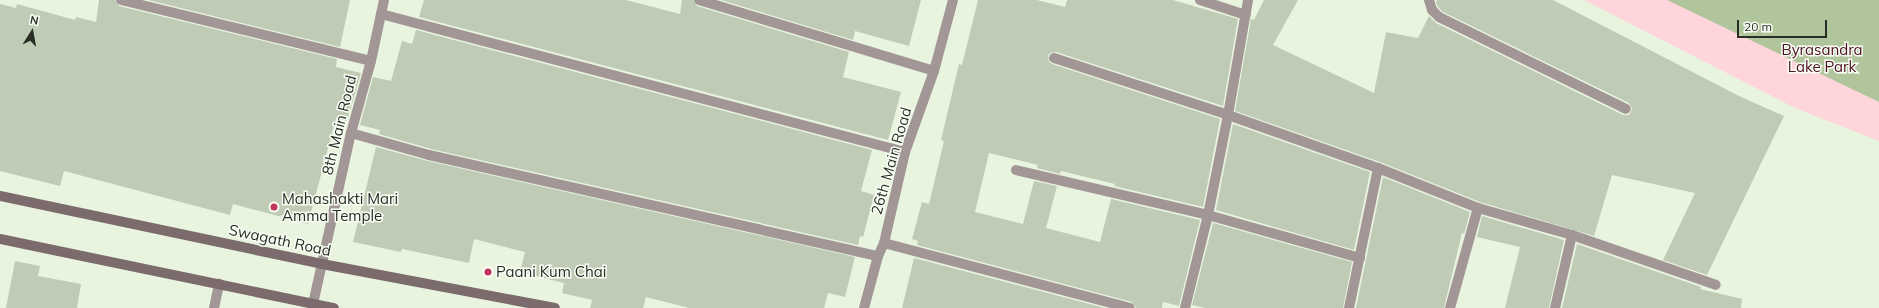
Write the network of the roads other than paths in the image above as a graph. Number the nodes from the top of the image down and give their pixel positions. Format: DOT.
graph roads {
  1 [pos="121,0"];
  2 [pos="384,0"];
  3 [pos="699,0"];
  4 [pos="953,0"];
  5 [pos="1200,0"];
  6 [pos="1248,0"];
  7 [pos="1429,0"];
  8 [pos="381,14"];
  9 [pos="1246,15"];
  10 [pos="1054,58"];
  11 [pos="371,61"];
  12 [pos="934,71"];
  13 [pos="1626,109"];
  14 [pos="1228,115"];
  15 [pos="351,133"];
  16 [pos="905,152"];
  17 [pos="1378,168"];
  18 [pos="1016,170"];
  19 [pos="0,196"];
  20 [pos="1478,208"];
  21 [pos="1208,215"];
  22 [pos="1572,235"];
  23 [pos="0,239"];
  24 [pos="884,243"];
  25 [pos="878,256"];
  26 [pos="1360,258"];
  27 [pos="322,264"];
  28 [pos="219,284"];
  29 [pos="1716,285"];
  30 [pos="313,304"];
  31 [pos="214,308"];
  32 [pos="334,308"];
  33 [pos="554,308"];
  34 [pos="864,308"];
  35 [pos="1130,308"];
  36 [pos="1185,308"];
  37 [pos="1350,308"];
  38 [pos="1450,308"];
  39 [pos="1555,308"];
  1 -- 11 [label="street"];
  2 -- 8 [label="street, 8th Main Road"];
  3 -- 12 [label="street"];
  4 -- 12 [label="street, 26th Main Road"];
  5 -- 9 [label="street"];
  6 -- 9 [label="street"];
  7 -- 13 [label="street"];
  8 -- 11 [label="street, 8th Main Road"];
  8 -- 16 [label="street"];
  9 -- 14 [label="street"];
  10 -- 14 [label="street"];
  11 -- 15 [label="street, 8th Main Road"];
  12 -- 16 [label="street, 26th Main Road"];
  14 -- 17 [label="street"];
  14 -- 21 [label="street"];
  15 -- 25 [label="street"];
  15 -- 27 [label="street, 8th Main Road"];
  16 -- 24 [label="street, 26th Main Road"];
  17 -- 20 [label="street"];
  17 -- 26 [label="street"];
  18 -- 21 [label="street"];
  19 -- 27 [label="main road, Swagath Road"];
  20 -- 22 [label="street"];
  20 -- 38 [label="street"];
  21 -- 26 [label="street"];
  21 -- 36 [label="street"];
  22 -- 29 [label="street"];
  22 -- 39 [label="street"];
  23 -- 28 [label="main road"];
  24 -- 25 [label="street, 26th Main Road"];
  24 -- 35 [label="street"];
  25 -- 34 [label="street, 26th Main Road"];
  26 -- 37 [label="street"];
  27 -- 30 [label="street, 8th Main Road"];
  27 -- 33 [label="main road, Swagath Road"];
  28 -- 30 [label="main road"];
  28 -- 31 [label="street"];
  30 -- 32 [label="main road"];
}
